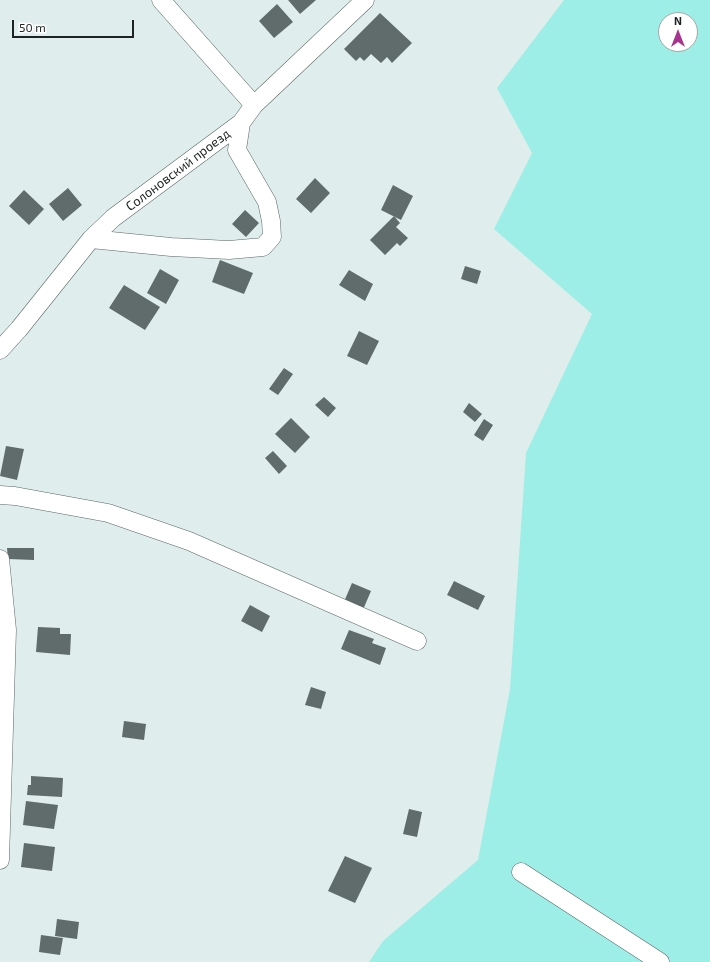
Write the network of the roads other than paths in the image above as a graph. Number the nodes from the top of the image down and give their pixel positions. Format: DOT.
graph roads {
  1 [pos="161,0"];
  2 [pos="365,0"];
  3 [pos="254,105"];
  4 [pos="241,123"];
  5 [pos="91,239"];
  6 [pos="0,350"];
  7 [pos="0,495"];
  8 [pos="0,559"];
  9 [pos="417,641"];
  10 [pos="0,860"];
  11 [pos="521,872"];
  12 [pos="660,962"];
  1 -- 3 [label="street"];
  2 -- 3 [label="street, Солоновский проезд"];
  3 -- 4 [label="street, Солоновский проезд"];
  4 -- 5 [label="street, Солоновский проезд"];
  4 -- 5 [label="street"];
  5 -- 6 [label="street, Солоновский проезд"];
  7 -- 9 [label="street"];
  8 -- 10 [label="street"];
  11 -- 12 [label="street"];
}
